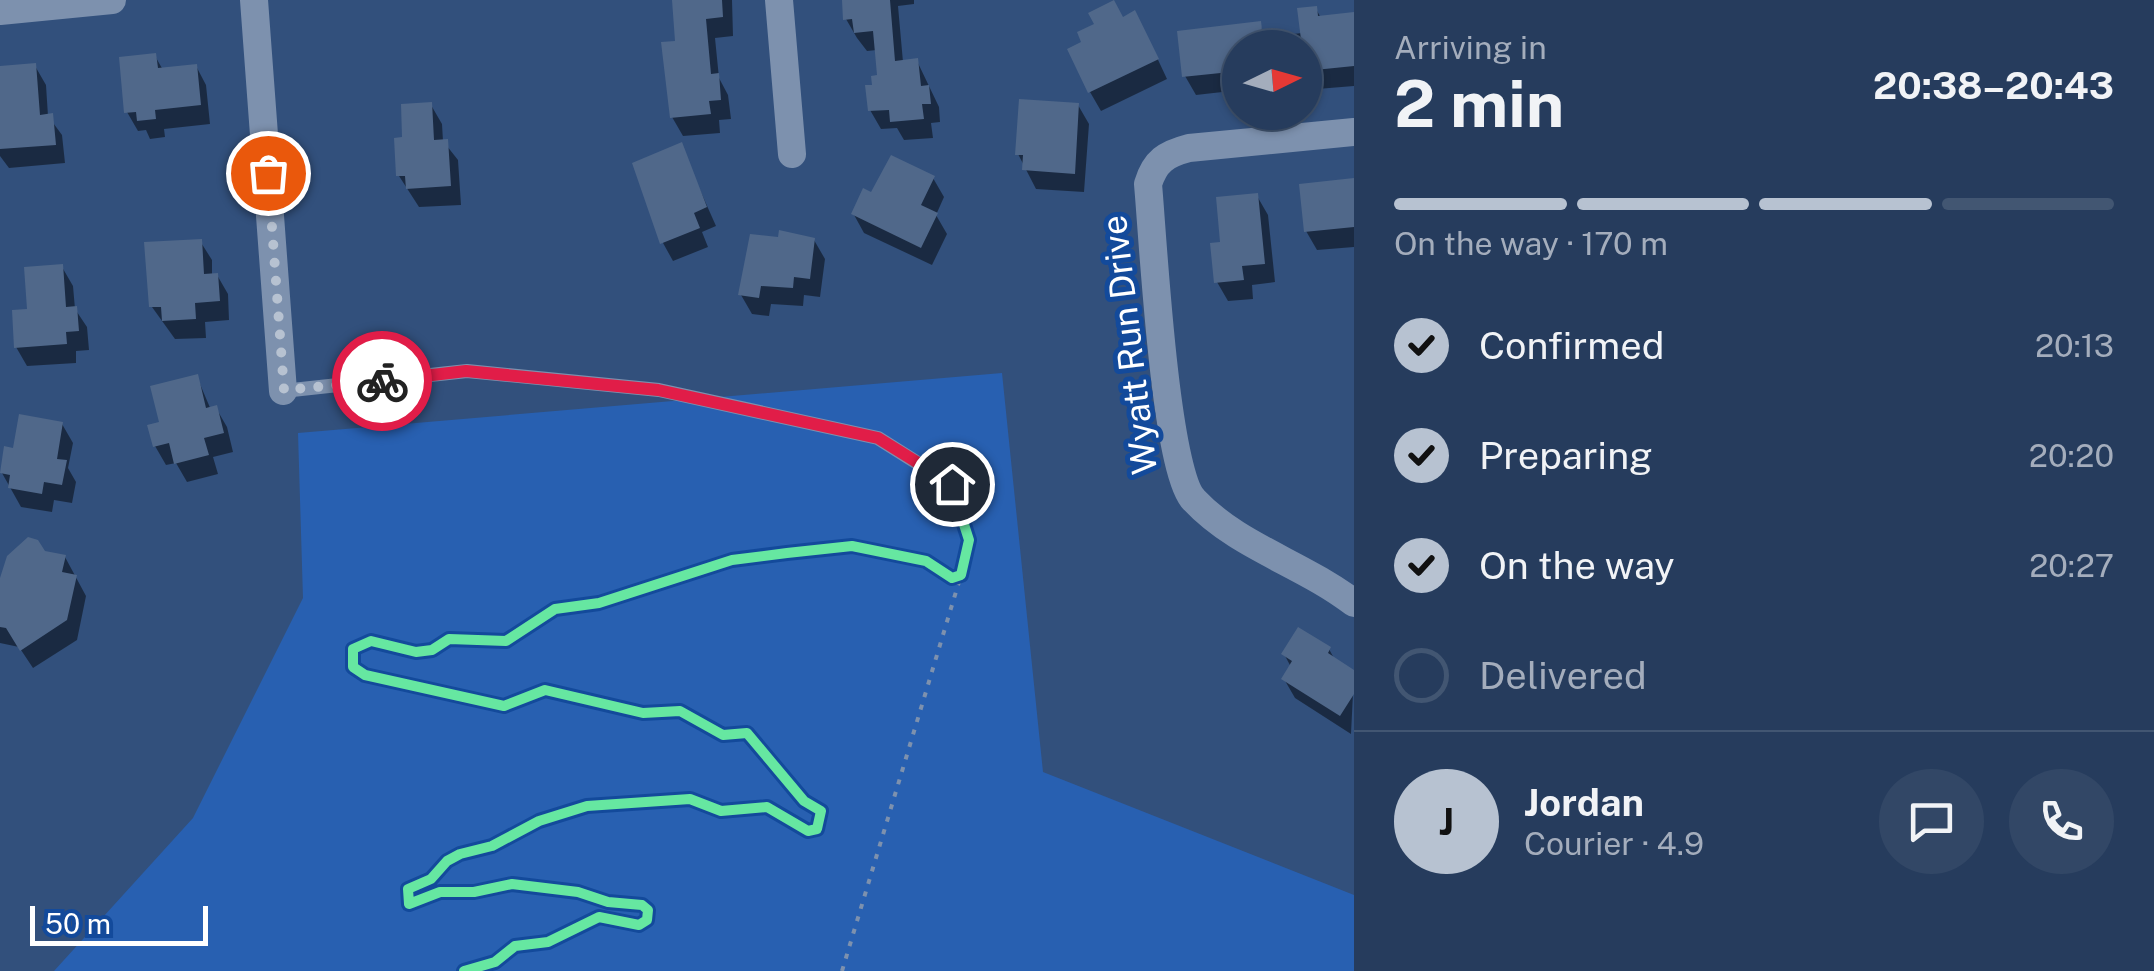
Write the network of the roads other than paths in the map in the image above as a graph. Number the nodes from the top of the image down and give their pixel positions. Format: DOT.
graph roads {
  1 [pos="112,0"];
  2 [pos="254,0"];
  3 [pos="778,0"];
  4 [pos="0,12"];
  5 [pos="1354,132"];
  6 [pos="792,154"];
  7 [pos="284,390"];
  8 [pos="952,484"];
  9 [pos="1354,603"];
  1 -- 4 [label="street"];
  2 -- 7 [label="street"];
  3 -- 6 [label="street"];
  5 -- 9 [label="street, Wyatt Run Drive"];
  7 -- 8 [label="lane"];
}
